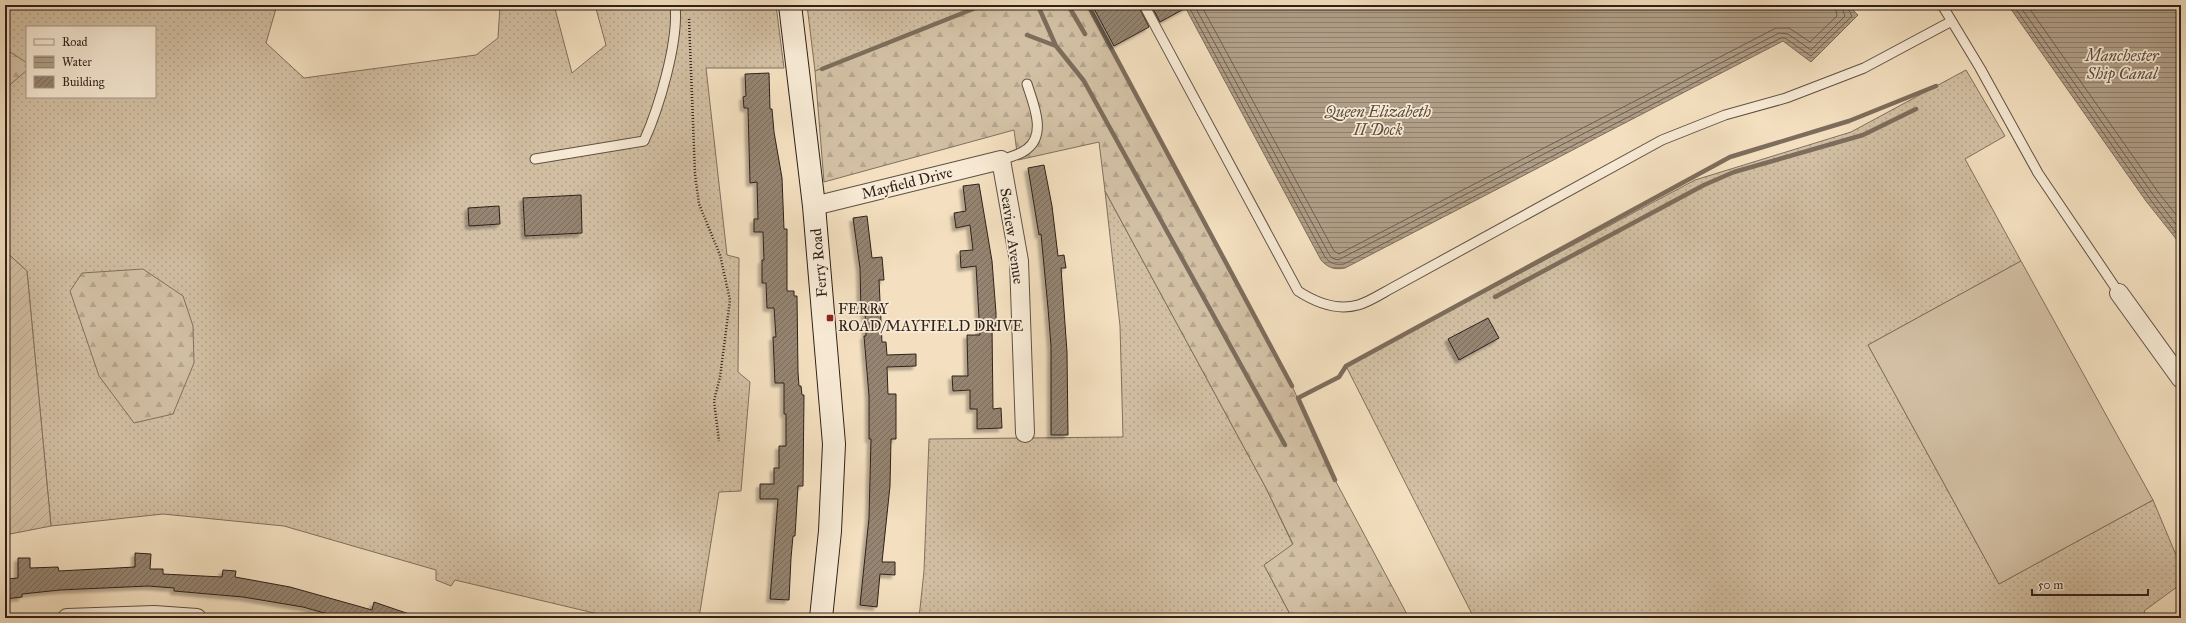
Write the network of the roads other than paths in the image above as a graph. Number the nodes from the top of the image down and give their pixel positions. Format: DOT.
graph roads {
  1 [pos="675,5"];
  2 [pos="790,5"];
  3 [pos="1144,5"];
  4 [pos="1942,5"];
  5 [pos="1950,22"];
  6 [pos="1027,84"];
  7 [pos="534,159"];
  8 [pos="1000,160"];
  9 [pos="814,206"];
  10 [pos="2119,293"];
  11 [pos="2181,379"];
  12 [pos="1025,433"];
  13 [pos="67,618"];
  14 [pos="197,618"];
  15 [pos="821,618"];
  1 -- 7 [label="lane"];
  2 -- 9 [label="street, Ferry Road"];
  3 -- 5 [label="lane"];
  4 -- 5 [label="lane"];
  5 -- 10 [label="lane"];
  6 -- 8 [label="lane"];
  8 -- 9 [label="street, Mayfield Drive"];
  8 -- 12 [label="street, Seaview Avenue"];
  9 -- 15 [label="street, Ferry Road"];
  10 -- 11 [label="street"];
  13 -- 14 [label="street"];
}
